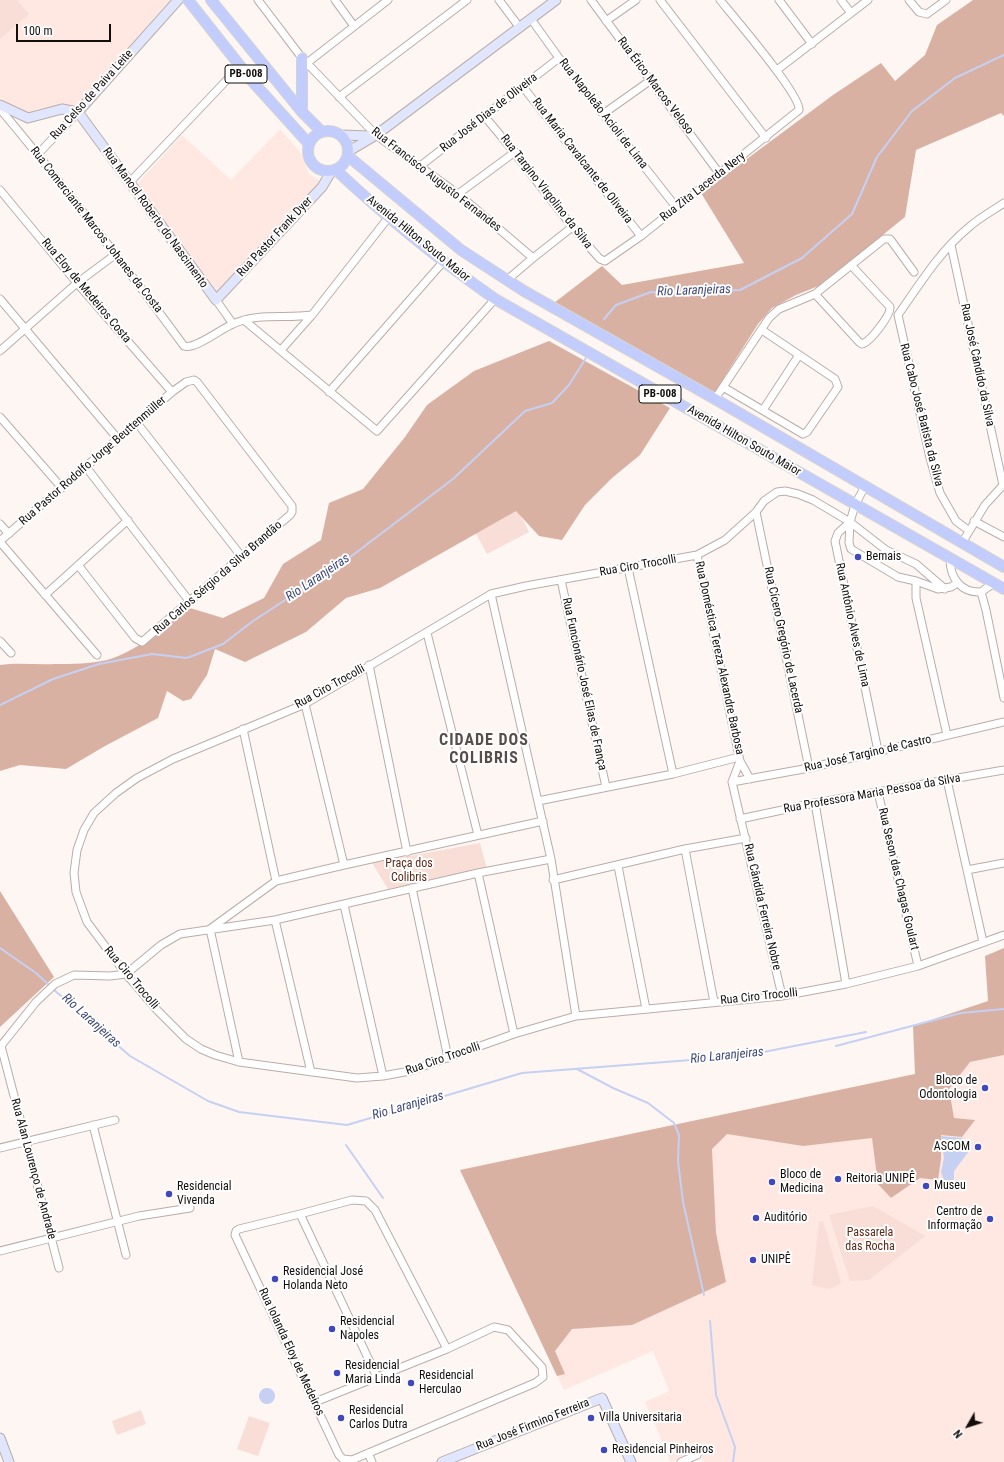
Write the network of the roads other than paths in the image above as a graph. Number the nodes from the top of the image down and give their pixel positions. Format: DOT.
graph roads {
  1 [pos="178,0"];
  2 [pos="188,0"];
  3 [pos="211,0"];
  4 [pos="258,0"];
  5 [pos="335,0"];
  6 [pos="388,0"];
  7 [pos="467,0"];
  8 [pos="499,0"];
  9 [pos="556,0"];
  10 [pos="591,0"];
  11 [pos="636,0"];
  12 [pos="660,0"];
  13 [pos="720,0"];
  14 [pos="779,0"];
  15 [pos="840,0"];
  16 [pos="868,0"];
  17 [pos="909,0"];
  18 [pos="946,0"];
  19 [pos="851,14"];
  20 [pos="531,18"];
  21 [pos="606,21"];
  22 [pos="354,26"];
  23 [pos="520,28"];
  24 [pos="812,44"];
  25 [pos="559,58"];
  26 [pos="304,61"];
  27 [pos="240,66"];
  28 [pos="776,70"];
  29 [pos="651,80"];
  30 [pos="523,87"];
  31 [pos="339,97"];
  32 [pos="0,105"];
  33 [pos="0,109"];
  34 [pos="78,112"];
  35 [pos="302,112"];
  36 [pos="603,114"];
  37 [pos="485,117"];
  38 [pos="322,132"];
  39 [pos="341,135"];
  40 [pos="376,135"];
  41 [pos="766,138"];
  42 [pos="309,144"];
  43 [pos="515,152"];
  44 [pos="349,153"];
  45 [pos="38,154"];
  46 [pos="419,167"];
  47 [pos="333,171"];
  48 [pos="719,173"];
  49 [pos="129,183"];
  50 [pos="0,190"];
  51 [pos="458,194"];
  52 [pos="1004,203"];
  53 [pos="676,207"];
  54 [pos="388,218"];
  55 [pos="571,228"];
  56 [pos="641,236"];
  57 [pos="951,245"];
  58 [pos="116,254"];
  59 [pos="533,258"];
  60 [pos="609,259"];
  61 [pos="442,262"];
  62 [pos="851,266"];
  63 [pos="914,272"];
  64 [pos="507,280"];
  65 [pos="77,283"];
  66 [pos="815,294"];
  67 [pos="0,299"];
  68 [pos="495,299"];
  69 [pos="216,300"];
  70 [pos="312,314"];
  71 [pos="244,320"];
  72 [pos="233,324"];
  73 [pos="26,328"];
  74 [pos="762,330"];
  75 [pos="281,350"];
  76 [pos="0,351"];
  77 [pos="799,355"];
  78 [pos="723,387"];
  79 [pos="172,392"];
  80 [pos="329,392"];
  81 [pos="715,399"];
  82 [pos="763,410"];
  83 [pos="0,417"];
  84 [pos="137,422"];
  85 [pos="118,440"];
  86 [pos="86,467"];
  87 [pos="1003,484"];
  88 [pos="865,486"];
  89 [pos="62,488"];
  90 [pos="855,505"];
  91 [pos="756,512"];
  92 [pos="290,516"];
  93 [pos="128,520"];
  94 [pos="974,521"];
  95 [pos="850,522"];
  96 [pos="0,524"];
  97 [pos="968,530"];
  98 [pos="9,534"];
  99 [pos="1004,537"];
  100 [pos="0,541"];
  101 [pos="962,542"];
  102 [pos="697,555"];
  103 [pos="242,557"];
  104 [pos="950,559"];
  105 [pos="78,565"];
  106 [pos="1004,567"];
  107 [pos="628,568"];
  108 [pos="561,580"];
  109 [pos="916,581"];
  110 [pos="957,583"];
  111 [pos="994,583"];
  112 [pos="945,589"];
  113 [pos="1004,589"];
  114 [pos="981,592"];
  115 [pos="491,594"];
  116 [pos="45,595"];
  117 [pos="190,602"];
  118 [pos="427,633"];
  119 [pos="0,641"];
  120 [pos="11,653"];
  121 [pos="97,655"];
  122 [pos="369,666"];
  123 [pos="1004,698"];
  124 [pos="305,704"];
  125 [pos="1004,722"];
  126 [pos="244,729"];
  127 [pos="947,736"];
  128 [pos="878,751"];
  129 [pos="739,759"];
  130 [pos="809,768"];
  131 [pos="1004,770"];
  132 [pos="673,774"];
  133 [pos="750,779"];
  134 [pos="948,780"];
  135 [pos="732,782"];
  136 [pos="606,788"];
  137 [pos="878,792"];
  138 [pos="538,801"];
  139 [pos="815,803"];
  140 [pos="740,819"];
  141 [pos="543,821"];
  142 [pos="478,835"];
  143 [pos="746,838"];
  144 [pos="685,849"];
  145 [pos="407,852"];
  146 [pos="551,859"];
  147 [pos="344,864"];
  148 [pos="1004,864"];
  149 [pos="618,866"];
  150 [pos="967,870"];
  151 [pos="478,873"];
  152 [pos="553,880"];
  153 [pos="276,882"];
  154 [pos="412,888"];
  155 [pos="344,905"];
  156 [pos="275,920"];
  157 [pos="210,930"];
  158 [pos="1004,935"];
  159 [pos="983,942"];
  160 [pos="918,966"];
  161 [pos="126,974"];
  162 [pos="846,984"];
  163 [pos="782,996"];
  164 [pos="714,1002"];
  165 [pos="646,1009"];
  166 [pos="576,1016"];
  167 [pos="514,1034"];
  168 [pos="1,1047"];
  169 [pos="448,1058"];
  170 [pos="239,1062"];
  171 [pos="312,1072"];
  172 [pos="383,1076"];
  173 [pos="115,1120"];
  174 [pos="93,1125"];
  175 [pos="26,1141"];
  176 [pos="0,1148"];
  177 [pos="190,1208"];
  178 [pos="300,1214"];
  179 [pos="117,1222"];
  180 [pos="51,1238"];
  181 [pos="0,1251"];
  182 [pos="126,1255"];
  183 [pos="59,1268"];
  184 [pos="447,1348"];
  185 [pos="376,1377"];
  186 [pos="315,1402"];
  187 [pos="0,1438"];
  188 [pos="368,1453"];
  189 [pos="697,1455"];
  190 [pos="629,1461"];
  191 [pos="9,1462"];
  192 [pos="372,1462"];
  193 [pos="442,1462"];
  194 [pos="681,1462"];
  1 -- 34 [label="street, Rua Celso de Paiva Leite"];
  2 -- 27 [label="main road, PB-008"];
  3 -- 35 [label="main road, PB-008"];
  4 -- 26 [label="street, Rua Francisco Augusto Fernandes"];
  5 -- 22 [label="street"];
  6 -- 22 [label="street"];
  7 -- 31 [label="street"];
  8 -- 23 [label="street"];
  9 -- 20 [label="street"];
  10 -- 21 [label="street, Rua Érico Marcos Veloso"];
  11 -- 21 [label="street"];
  12 -- 41 [label="street"];
  13 -- 28 [label="street"];
  14 -- 24 [label="street"];
  15 -- 19 [label="street"];
  16 -- 19 [label="street"];
  17 -- 18 [label="street"];
  19 -- 24 [label="street"];
  20 -- 23 [label="street"];
  20 -- 25 [label="street, Rua Napoleão Acioli de Lima"];
  21 -- 29 [label="street, Rua Érico Marcos Veloso"];
  22 -- 26 [label="street"];
  23 -- 40 [label="street"];
  24 -- 28 [label="street"];
  25 -- 30 [label="street, Rua José Dias de Oliveira"];
  25 -- 36 [label="street, Rua Napoleão Acioli de Lima"];
  26 -- 31 [label="street, Rua Francisco Augusto Fernandes"];
  26 -- 35 [label="main road"];
  27 -- 42 [label="main road, PB-008"];
  27 -- 49 [label="street"];
  28 -- 41 [label="street, Rua Zita Lacerda Nery"];
  29 -- 36 [label="street"];
  29 -- 48 [label="street, Rua Érico Marcos Veloso"];
  30 -- 37 [label="street, Rua José Dias de Oliveira"];
  30 -- 56 [label="street, Rua Maria Cavalcante de Oliveira"];
  31 -- 40 [label="street, Rua Francisco Augusto Fernandes"];
  32 -- 34 [label="street"];
  33 -- 45 [label="street, Rua Comerciante Marcos Johanes da Costa"];
  34 -- 45 [label="street, Rua Celso de Paiva Leite"];
  34 -- 49 [label="street, Rua Manoel Roberto do Nascimento"];
  35 -- 38 [label="main road, PB-008"];
  36 -- 53 [label="street, Rua Napoleão Acioli de Lima"];
  37 -- 43 [label="street, Rua Targino Virgolino da Silva"];
  37 -- 46 [label="street, Rua José Dias de Oliveira"];
  38 -- 39 [label="main road"];
  38 -- 42 [label="main road"];
  39 -- 40 [label="street"];
  39 -- 44 [label="main road"];
  40 -- 44 [label="street"];
  40 -- 46 [label="street, Rua Francisco Augusto Fernandes"];
  41 -- 48 [label="street, Rua Zita Lacerda Nery"];
  42 -- 47 [label="main road"];
  43 -- 51 [label="street"];
  43 -- 55 [label="street, Rua Targino Virgolino da Silva"];
  44 -- 47 [label="main road"];
  44 -- 64 [label="main road, Avenida Hilton Souto Maior / PB-008"];
  45 -- 58 [label="street, Rua Comerciante Marcos Johanes da Costa"];
  46 -- 51 [label="street, Rua Francisco Augusto Fernandes"];
  47 -- 54 [label="main road, Avenida Hilton Souto Maior / PB-008"];
  47 -- 69 [label="street, Rua Pastor Frank Dyer"];
  48 -- 53 [label="street, Rua Zita Lacerda Nery"];
  49 -- 69 [label="street, Rua Manoel Roberto do Nascimento"];
  50 -- 65 [label="street, Rua Eloy de Medeiros Costa"];
  51 -- 59 [label="street, Rua Francisco Augusto Fernandes"];
  52 -- 57 [label="street"];
  53 -- 56 [label="street, Rua Zita Lacerda Nery"];
  54 -- 61 [label="main road, Avenida Hilton Souto Maior / PB-008"];
  54 -- 70 [label="street"];
  55 -- 59 [label="street"];
  55 -- 60 [label="street, Rua Targino Virgolino da Silva"];
  56 -- 60 [label="street, Rua Zita Lacerda Nery"];
  57 -- 87 [label="street, Rua José Cândido da Silva"];
  57 -- 97 [label="street, Rua Cabo José Batista da Silva"];
  58 -- 65 [label="street"];
  58 -- 72 [label="street, Rua Comerciante Marcos Johanes da Costa"];
  59 -- 64 [label="street"];
  61 -- 68 [label="main road, Avenida Hilton Souto Maior / PB-008"];
  61 -- 80 [label="street"];
  62 -- 63 [label="street"];
  62 -- 66 [label="street"];
  62 -- 66 [label="street"];
  64 -- 81 [label="main road, Avenida Hilton Souto Maior / PB-008"];
  65 -- 73 [label="street"];
  65 -- 79 [label="street, Rua Eloy de Medeiros Costa"];
  66 -- 74 [label="street"];
  67 -- 73 [label="street"];
  68 -- 80 [label="street"];
  68 -- 90 [label="main road, Avenida Hilton Souto Maior / PB-008"];
  69 -- 72 [label="street, Rua Manoel Roberto do Nascimento"];
  70 -- 71 [label="street"];
  70 -- 75 [label="street"];
  71 -- 72 [label="street"];
  71 -- 75 [label="street"];
  73 -- 76 [label="street"];
  73 -- 85 [label="street"];
  74 -- 77 [label="street"];
  74 -- 78 [label="street"];
  75 -- 80 [label="street"];
  77 -- 82 [label="street"];
  77 -- 82 [label="street"];
  78 -- 81 [label="street"];
  78 -- 82 [label="street"];
  79 -- 84 [label="street, Rua Pastor Rodolfo Jorge Beuttenmüller"];
  79 -- 92 [label="street, Rua Pastor Rodolfo Jorge Beuttenmüller"];
  81 -- 88 [label="main road, Avenida Hilton Souto Maior / PB-008"];
  83 -- 89 [label="street"];
  84 -- 85 [label="street, Rua Pastor Rodolfo Jorge Beuttenmüller"];
  84 -- 103 [label="street"];
  85 -- 86 [label="street, Rua Pastor Rodolfo Jorge Beuttenmüller"];
  86 -- 89 [label="street, Rua Pastor Rodolfo Jorge Beuttenmüller"];
  86 -- 93 [label="street"];
  87 -- 94 [label="street"];
  88 -- 90 [label="street, Rua Antônio Alves de Lima"];
  88 -- 101 [label="main road, Avenida Hilton Souto Maior / PB-008"];
  89 -- 98 [label="street, Rua Pastor Rodolfo Jorge Beuttenmüller"];
  90 -- 95 [label="street, Rua Antônio Alves de Lima"];
  90 -- 104 [label="main road, Avenida Hilton Souto Maior / PB-008"];
  91 -- 95 [label="street, Rua Ciro Trocolli"];
  91 -- 102 [label="street, Rua Ciro Trocolli"];
  91 -- 130 [label="street, Rua Cícero Gregório de Lacerda"];
  92 -- 103 [label="street, Rua Carlos Sérgio da Silva Brandão"];
  93 -- 105 [label="street"];
  93 -- 117 [label="street"];
  94 -- 97 [label="street"];
  94 -- 99 [label="street"];
  95 -- 109 [label="street"];
  95 -- 112 [label="street, Rua Ciro Trocolli"];
  95 -- 128 [label="street, Rua Antônio Alves de Lima"];
  96 -- 98 [label="street"];
  97 -- 101 [label="street"];
  98 -- 100 [label="street, Rua Pastor Rodolfo Jorge Beuttenmüller"];
  100 -- 116 [label="street"];
  101 -- 106 [label="main road, Avenida Hilton Souto Maior / PB-008"];
  102 -- 107 [label="street, Rua Ciro Trocolli"];
  102 -- 129 [label="street, Rua Doméstica Tereza Alexandre Barbosa"];
  103 -- 117 [label="street, Rua Carlos Sérgio da Silva Brandão"];
  104 -- 110 [label="street"];
  104 -- 111 [label="main road, Avenida Hilton Souto Maior / PB-008"];
  105 -- 116 [label="street"];
  105 -- 117 [label="street, Rua Carlos Sérgio da Silva Brandão"];
  107 -- 108 [label="street, Rua Ciro Trocolli"];
  107 -- 132 [label="street"];
  108 -- 115 [label="street, Rua Ciro Trocolli"];
  108 -- 136 [label="street, Rua Funcionário José Elias de França"];
  109 -- 112 [label="street"];
  109 -- 127 [label="street"];
  110 -- 112 [label="street"];
  110 -- 114 [label="street"];
  111 -- 113 [label="main road, Avenida Hilton Souto Maior / PB-008"];
  111 -- 114 [label="street"];
  114 -- 123 [label="street"];
  115 -- 118 [label="street, Rua Ciro Trocolli"];
  115 -- 138 [label="street"];
  116 -- 121 [label="street"];
  118 -- 122 [label="street, Rua Ciro Trocolli"];
  118 -- 142 [label="street"];
  119 -- 120 [label="street"];
  122 -- 124 [label="street, Rua Ciro Trocolli"];
  122 -- 145 [label="street"];
  124 -- 126 [label="street, Rua Ciro Trocolli"];
  124 -- 147 [label="street"];
  125 -- 127 [label="street, Rua José Targino de Castro"];
  126 -- 153 [label="street"];
  126 -- 161 [label="street, Rua Ciro Trocolli"];
  127 -- 128 [label="street, Rua José Targino de Castro"];
  128 -- 130 [label="street, Rua José Targino de Castro"];
  129 -- 132 [label="street"];
  129 -- 133 [label="street, Rua Doméstica Tereza Alexandre Barbosa"];
  129 -- 135 [label="street, Rua Doméstica Tereza Alexandre Barbosa"];
  130 -- 133 [label="street, Rua José Targino de Castro"];
  131 -- 134 [label="street, Rua Professora Maria Pessoa da Silva"];
  132 -- 136 [label="street"];
  133 -- 135 [label="street, Rua José Targino de Castro"];
  134 -- 137 [label="street, Rua Professora Maria Pessoa da Silva"];
  134 -- 150 [label="street"];
  135 -- 140 [label="street, Rua Cândida Ferreira Nobre"];
  136 -- 138 [label="street"];
  137 -- 139 [label="street, Rua Professora Maria Pessoa da Silva"];
  137 -- 160 [label="street, Rua Seson das Chagas Goulart"];
  138 -- 141 [label="street"];
  139 -- 140 [label="street, Rua Professora Maria Pessoa da Silva"];
  139 -- 162 [label="street"];
  140 -- 143 [label="street, Rua Cândida Ferreira Nobre"];
  141 -- 142 [label="street"];
  141 -- 146 [label="street"];
  142 -- 145 [label="street"];
  143 -- 144 [label="street"];
  143 -- 163 [label="street, Rua Cândida Ferreira Nobre"];
  144 -- 149 [label="street"];
  144 -- 164 [label="street"];
  145 -- 147 [label="street"];
  146 -- 151 [label="street"];
  146 -- 152 [label="street"];
  147 -- 153 [label="street"];
  148 -- 150 [label="street"];
  149 -- 152 [label="street"];
  149 -- 165 [label="street"];
  150 -- 159 [label="street"];
  151 -- 154 [label="street"];
  151 -- 167 [label="street"];
  152 -- 166 [label="street"];
  153 -- 157 [label="street"];
  154 -- 155 [label="street"];
  154 -- 169 [label="street"];
  155 -- 156 [label="street"];
  155 -- 172 [label="street"];
  156 -- 157 [label="street"];
  156 -- 171 [label="street"];
  157 -- 161 [label="street"];
  157 -- 170 [label="street"];
  158 -- 159 [label="street, Rua Ciro Trocolli"];
  159 -- 160 [label="street, Rua Ciro Trocolli"];
  160 -- 162 [label="street, Rua Ciro Trocolli"];
  161 -- 168 [label="street"];
  161 -- 170 [label="street, Rua Ciro Trocolli"];
  162 -- 163 [label="street, Rua Ciro Trocolli"];
  163 -- 164 [label="street, Rua Ciro Trocolli"];
  164 -- 165 [label="street, Rua Ciro Trocolli"];
  165 -- 166 [label="street, Rua Ciro Trocolli"];
  166 -- 167 [label="street, Rua Ciro Trocolli"];
  167 -- 169 [label="street, Rua Ciro Trocolli"];
  168 -- 175 [label="street, Rua Alan Lourenço de Andrade"];
  169 -- 172 [label="street, Rua Ciro Trocolli"];
  170 -- 171 [label="street, Rua Ciro Trocolli"];
  171 -- 172 [label="street, Rua Ciro Trocolli"];
  173 -- 174 [label="street"];
  174 -- 175 [label="street"];
  174 -- 179 [label="street"];
  175 -- 176 [label="street"];
  175 -- 180 [label="street, Rua Alan Lourenço de Andrade"];
  177 -- 179 [label="street"];
  178 -- 184 [label="street"];
  178 -- 185 [label="street"];
  178 -- 186 [label="street, Rua Iolanda Eloy de Medeiros"];
  179 -- 180 [label="street"];
  179 -- 182 [label="street"];
  180 -- 181 [label="street"];
  180 -- 183 [label="street, Rua Alan Lourenço de Andrade"];
  184 -- 185 [label="street"];
  184 -- 188 [label="street"];
  185 -- 186 [label="street"];
  186 -- 188 [label="street, Rua Iolanda Eloy de Medeiros"];
  187 -- 191 [label="street"];
  188 -- 192 [label="street"];
  189 -- 194 [label="street"];
  190 -- 193 [label="street, Rua José Firmino Ferreira"];
}
